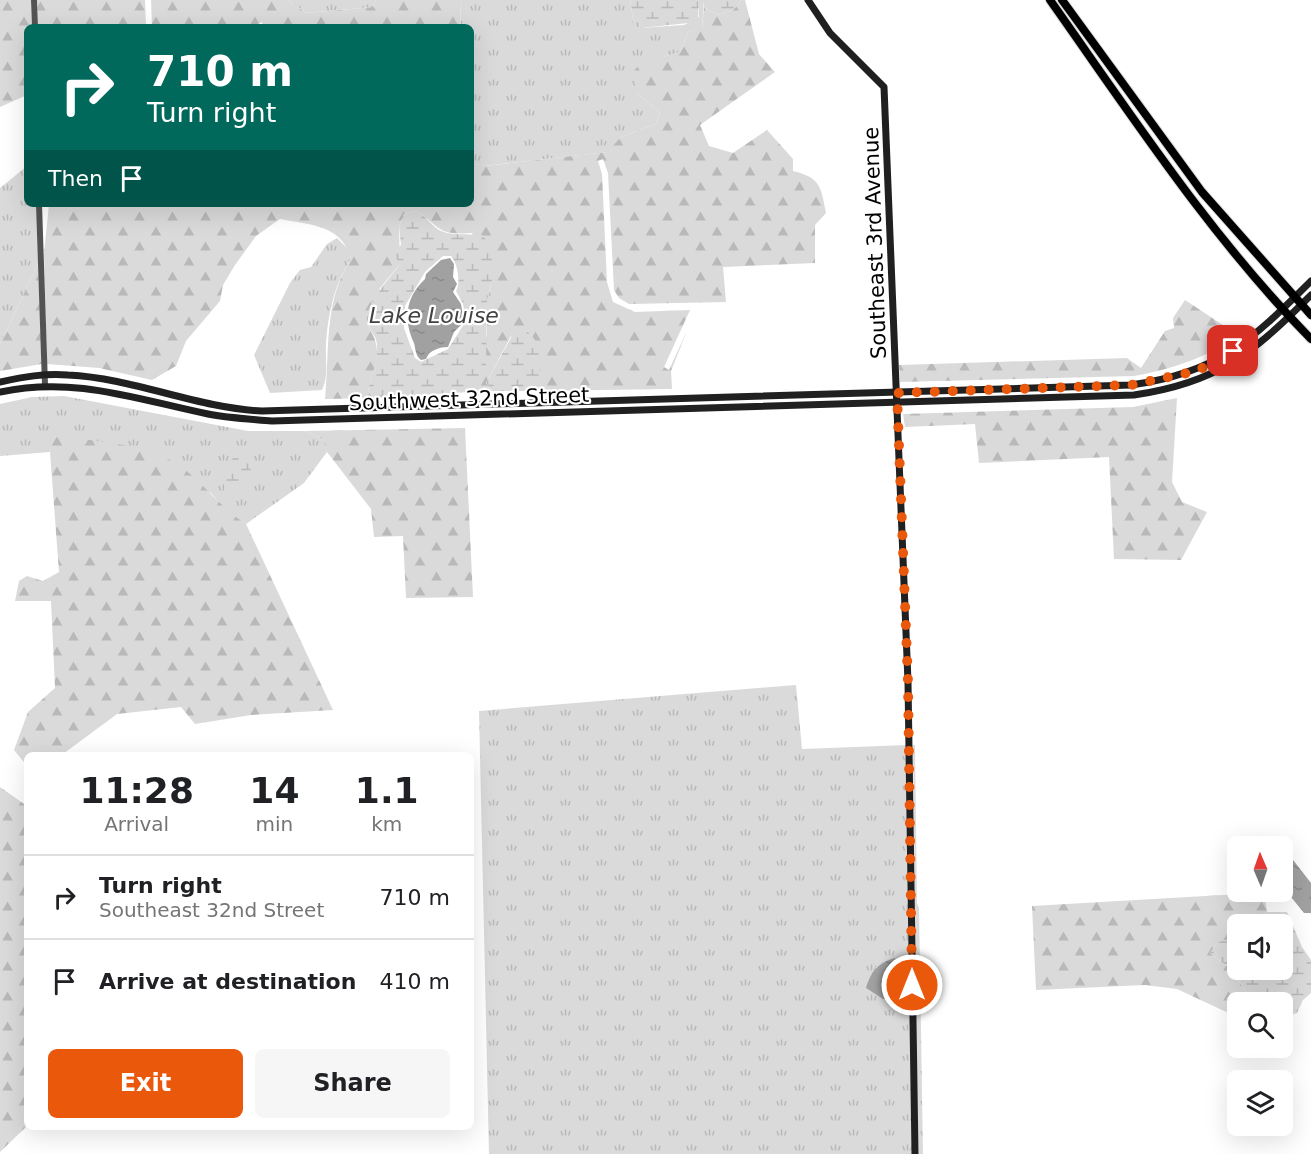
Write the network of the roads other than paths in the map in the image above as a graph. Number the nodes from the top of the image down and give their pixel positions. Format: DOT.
graph roads {
  1 [pos="34,0"];
  2 [pos="808,0"];
  3 [pos="1050,0"];
  4 [pos="1062,0"];
  5 [pos="35,24"];
  6 [pos="39,207"];
  7 [pos="1311,281"];
  8 [pos="1311,295"];
  9 [pos="1294,298"];
  10 [pos="1301,305"];
  11 [pos="1282,310"];
  12 [pos="1311,315"];
  13 [pos="1289,317"];
  14 [pos="1311,339"];
  15 [pos="45,374"];
  16 [pos="0,382"];
  17 [pos="45,385"];
  18 [pos="0,392"];
  19 [pos="897,393"];
  20 [pos="898,404"];
  21 [pos="915,1154"];
  1 -- 5 [label="street"];
  2 -- 19 [label="main road, Southeast 3rd Avenue"];
  3 -- 11 [label="highway"];
  4 -- 9 [label="highway"];
  6 -- 15 [label="street"];
  7 -- 9 [label="main road, Southwest 32nd Street"];
  8 -- 10 [label="main road, Southwest 32nd Street"];
  9 -- 10 [label="highway"];
  9 -- 11 [label="main road, Southwest 32nd Street"];
  10 -- 12 [label="highway"];
  10 -- 13 [label="main road, Southwest 32nd Street"];
  11 -- 13 [label="highway"];
  11 -- 19 [label="main road, Southwest 32nd Street"];
  13 -- 14 [label="highway"];
  13 -- 20 [label="main road, Southwest 32nd Street"];
  15 -- 16 [label="main road, Southwest 32nd Street"];
  15 -- 17 [label="street"];
  15 -- 19 [label="main road, Southwest 32nd Street"];
  17 -- 18 [label="main road, Southwest 32nd Street"];
  17 -- 20 [label="main road, Southwest 32nd Street"];
  19 -- 20 [label="main road, Southeast 3rd Avenue"];
  20 -- 21 [label="main road, Southeast 3rd Avenue"];
}
